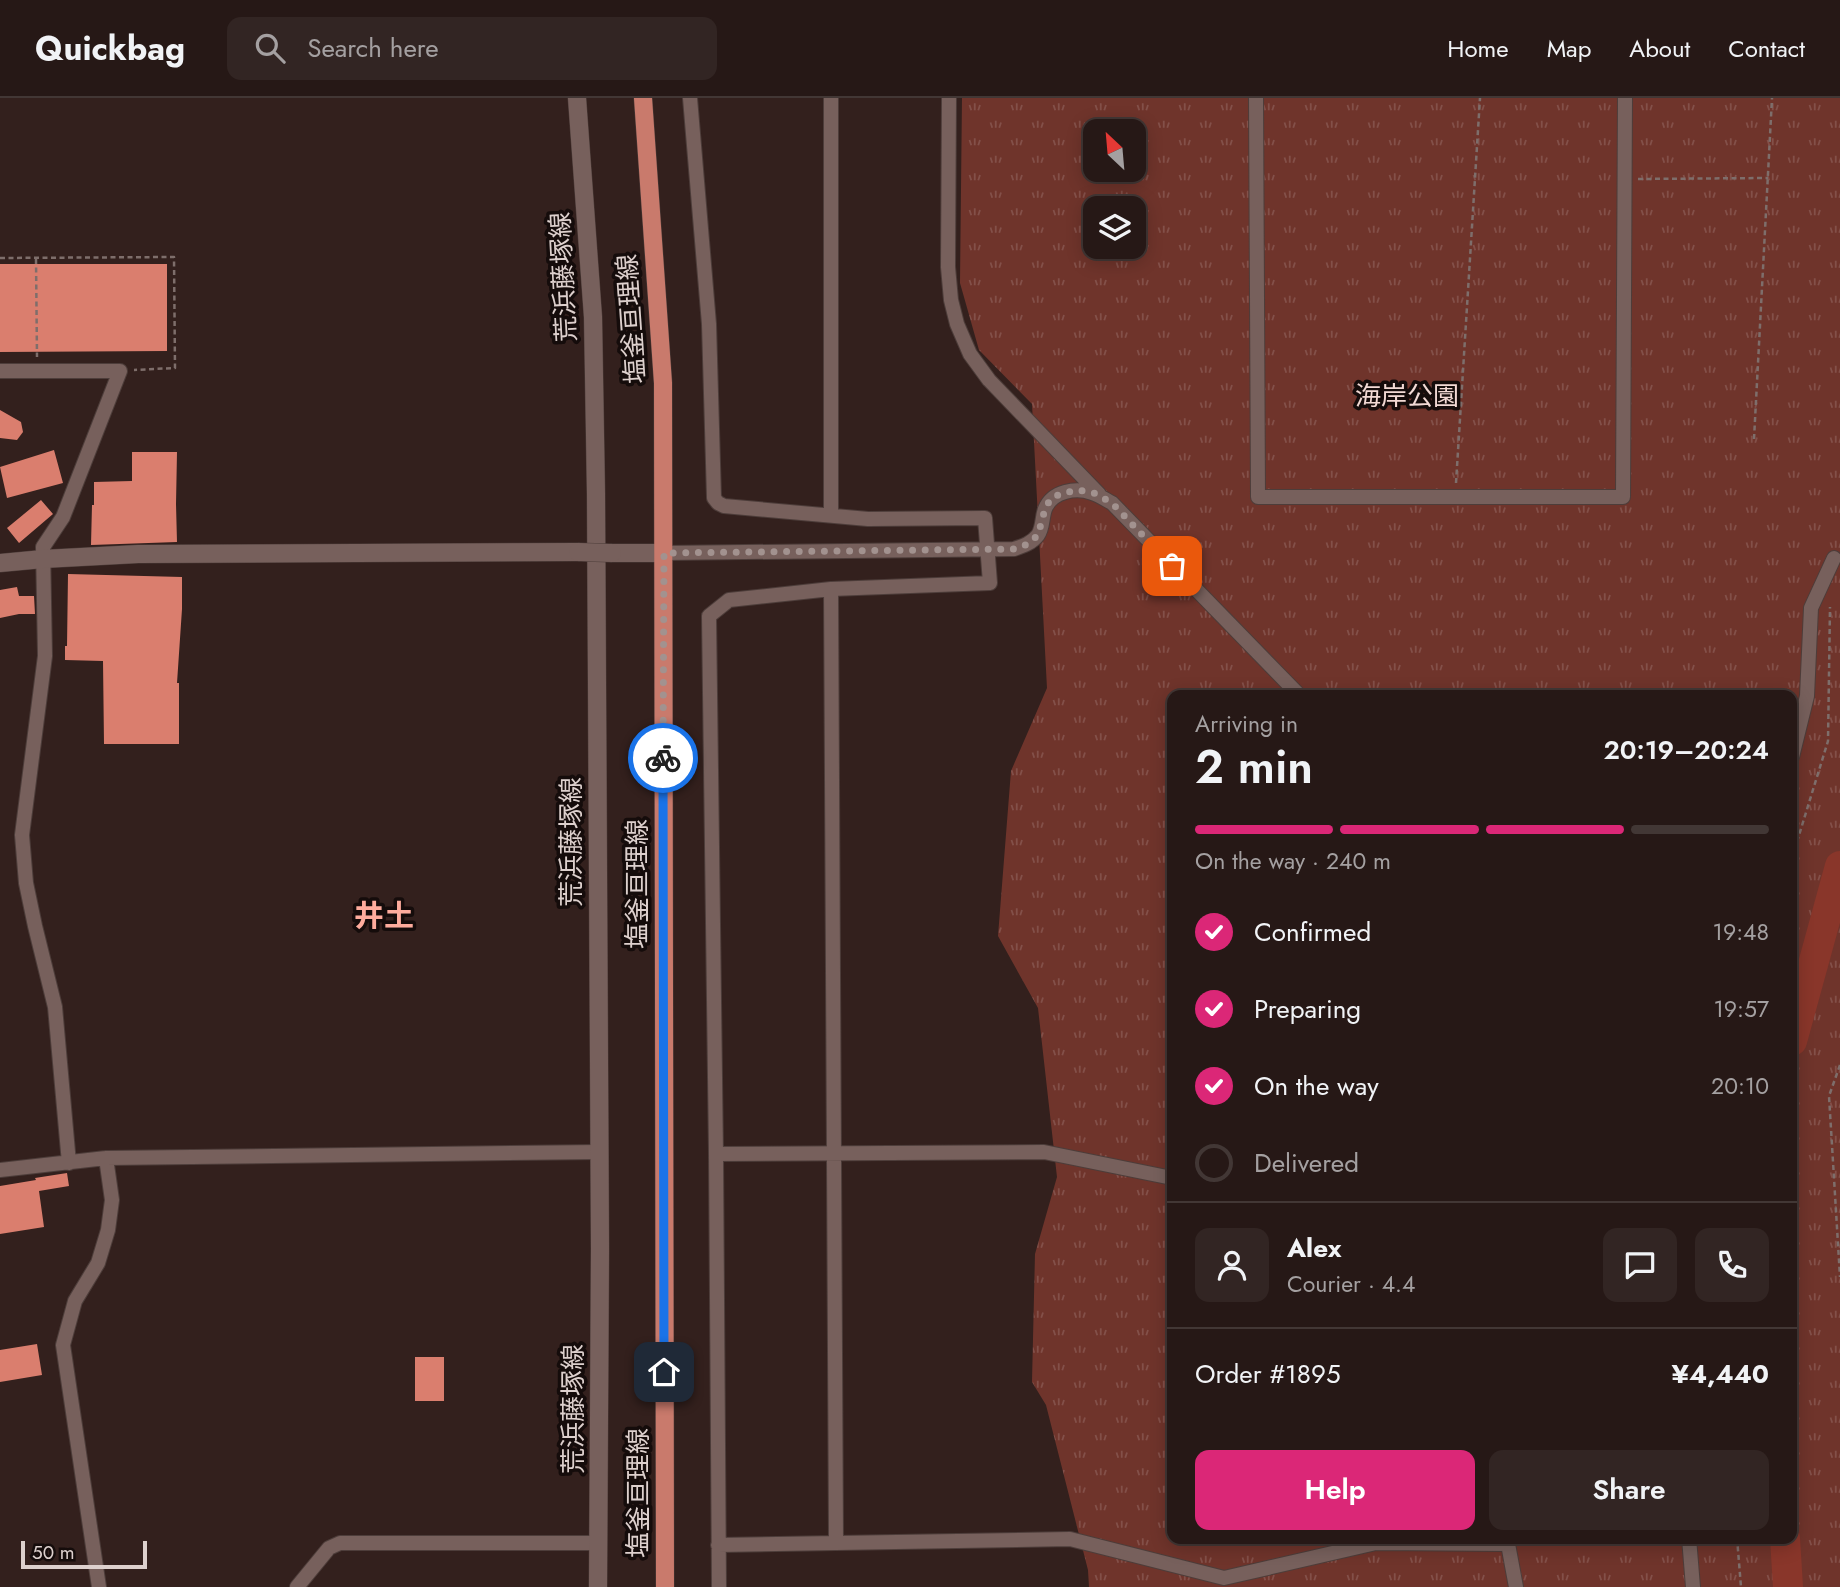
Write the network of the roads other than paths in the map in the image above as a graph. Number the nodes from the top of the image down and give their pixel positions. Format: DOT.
graph roads {
  1 [pos="578,98"];
  2 [pos="643,98"];
  3 [pos="690,98"];
  4 [pos="831,98"];
  5 [pos="949,98"];
  6 [pos="1256,98"];
  7 [pos="1625,98"];
  8 [pos="0,371"];
  9 [pos="1102,498"];
  10 [pos="831,516"];
  11 [pos="988,550"];
  12 [pos="664,553"];
  13 [pos="1834,558"];
  14 [pos="43,559"];
  15 [pos="0,563"];
  16 [pos="831,589"];
  17 [pos="1294,690"];
  18 [pos="1797,737"];
  19 [pos="598,1152"];
  20 [pos="834,1153"];
  21 [pos="716,1154"];
  22 [pos="106,1158"];
  23 [pos="69,1163"];
  24 [pos="0,1170"];
  25 [pos="1167,1177"];
  26 [pos="598,1543"];
  27 [pos="836,1543"];
  28 [pos="1372,1544"];
  29 [pos="1509,1544"];
  30 [pos="1689,1544"];
  31 [pos="718,1545"];
  32 [pos="99,1587"];
  33 [pos="297,1587"];
  34 [pos="598,1587"];
  35 [pos="664,1587"];
  36 [pos="719,1587"];
  37 [pos="1516,1587"];
  38 [pos="1693,1587"];
  1 -- 19 [label="street, 荒浜藤塚線"];
  2 -- 12 [label="main road, 塩釜亘理線"];
  3 -- 10 [label="street"];
  4 -- 10 [label="street"];
  5 -- 9 [label="street"];
  6 -- 7 [label="street"];
  8 -- 14 [label="street"];
  9 -- 11 [label="street"];
  9 -- 17 [label="street"];
  10 -- 11 [label="street"];
  11 -- 12 [label="street"];
  11 -- 16 [label="street"];
  12 -- 14 [label="street, bridge"];
  12 -- 35 [label="main road, 塩釜亘理線"];
  13 -- 18 [label="street"];
  14 -- 15 [label="street"];
  14 -- 23 [label="street"];
  16 -- 20 [label="street"];
  16 -- 21 [label="street"];
  19 -- 22 [label="street"];
  19 -- 26 [label="street, 荒浜藤塚線"];
  20 -- 21 [label="street"];
  20 -- 25 [label="street"];
  20 -- 27 [label="street"];
  21 -- 31 [label="street"];
  22 -- 23 [label="street"];
  22 -- 32 [label="street"];
  23 -- 24 [label="street"];
  26 -- 33 [label="street"];
  26 -- 34 [label="street, 荒浜藤塚線"];
  27 -- 28 [label="street"];
  27 -- 31 [label="street"];
  29 -- 37 [label="street"];
  30 -- 38 [label="street"];
  31 -- 36 [label="street"];
}
